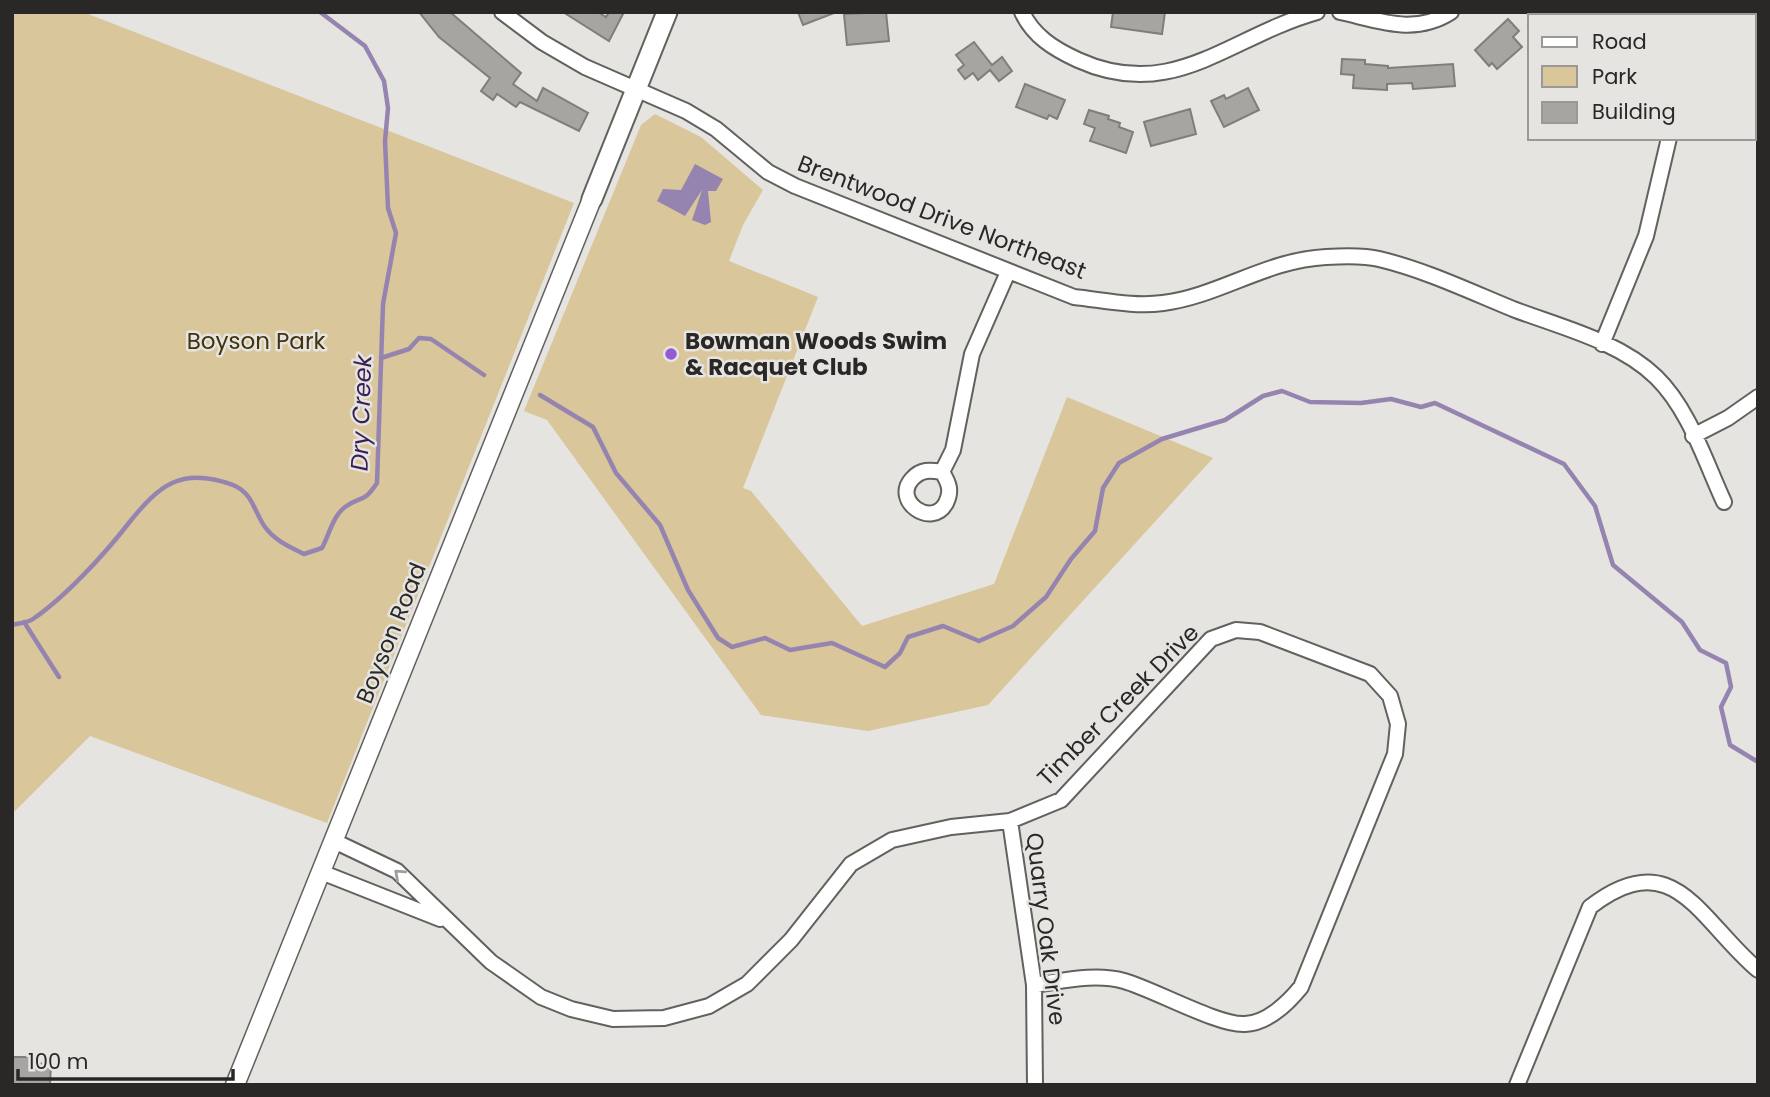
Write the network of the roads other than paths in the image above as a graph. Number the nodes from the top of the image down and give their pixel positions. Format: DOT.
graph roads {
  1 [pos="502,12"];
  2 [pos="667,12"];
  3 [pos="1022,12"];
  4 [pos="1317,12"];
  5 [pos="1340,12"];
  6 [pos="1451,12"];
  7 [pos="636,89"];
  8 [pos="1669,140"];
  9 [pos="592,199"];
  10 [pos="1008,272"];
  11 [pos="1602,344"];
  12 [pos="1758,397"];
  13 [pos="1693,436"];
  14 [pos="942,472"];
  15 [pos="1724,502"];
  16 [pos="1010,821"];
  17 [pos="334,841"];
  18 [pos="321,872"];
  19 [pos="447,922"];
  20 [pos="1758,970"];
  21 [pos="1034,985"];
  22 [pos="235,1085"];
  23 [pos="1035,1085"];
  24 [pos="1517,1085"];
  1 -- 7 [label="street, Brentwood Drive Northeast"];
  2 -- 7 [label="main road"];
  3 -- 4 [label="street"];
  5 -- 6 [label="street"];
  7 -- 9 [label="main road"];
  7 -- 10 [label="street, Brentwood Drive Northeast"];
  8 -- 11 [label="street"];
  9 -- 17 [label="street, Boyson Road"];
  10 -- 11 [label="street, Brentwood Drive Northeast"];
  10 -- 14 [label="street"];
  11 -- 13 [label="street, Brentwood Drive Northeast"];
  12 -- 13 [label="street"];
  13 -- 15 [label="street, Brentwood Drive Northeast"];
  16 -- 19 [label="street, Timber Creek Drive"];
  16 -- 21 [label="street, Quarry Oak Drive"];
  16 -- 21 [label="street, Timber Creek Drive"];
  17 -- 18 [label="street, Boyson Road"];
  19 -- 17 [label="street, Timber Creek Drive, one-way"];
  18 -- 19 [label="street, Timber Creek Drive"];
  18 -- 22 [label="street, Boyson Road"];
  20 -- 24 [label="street"];
  21 -- 23 [label="street, Quarry Oak Drive"];
}
